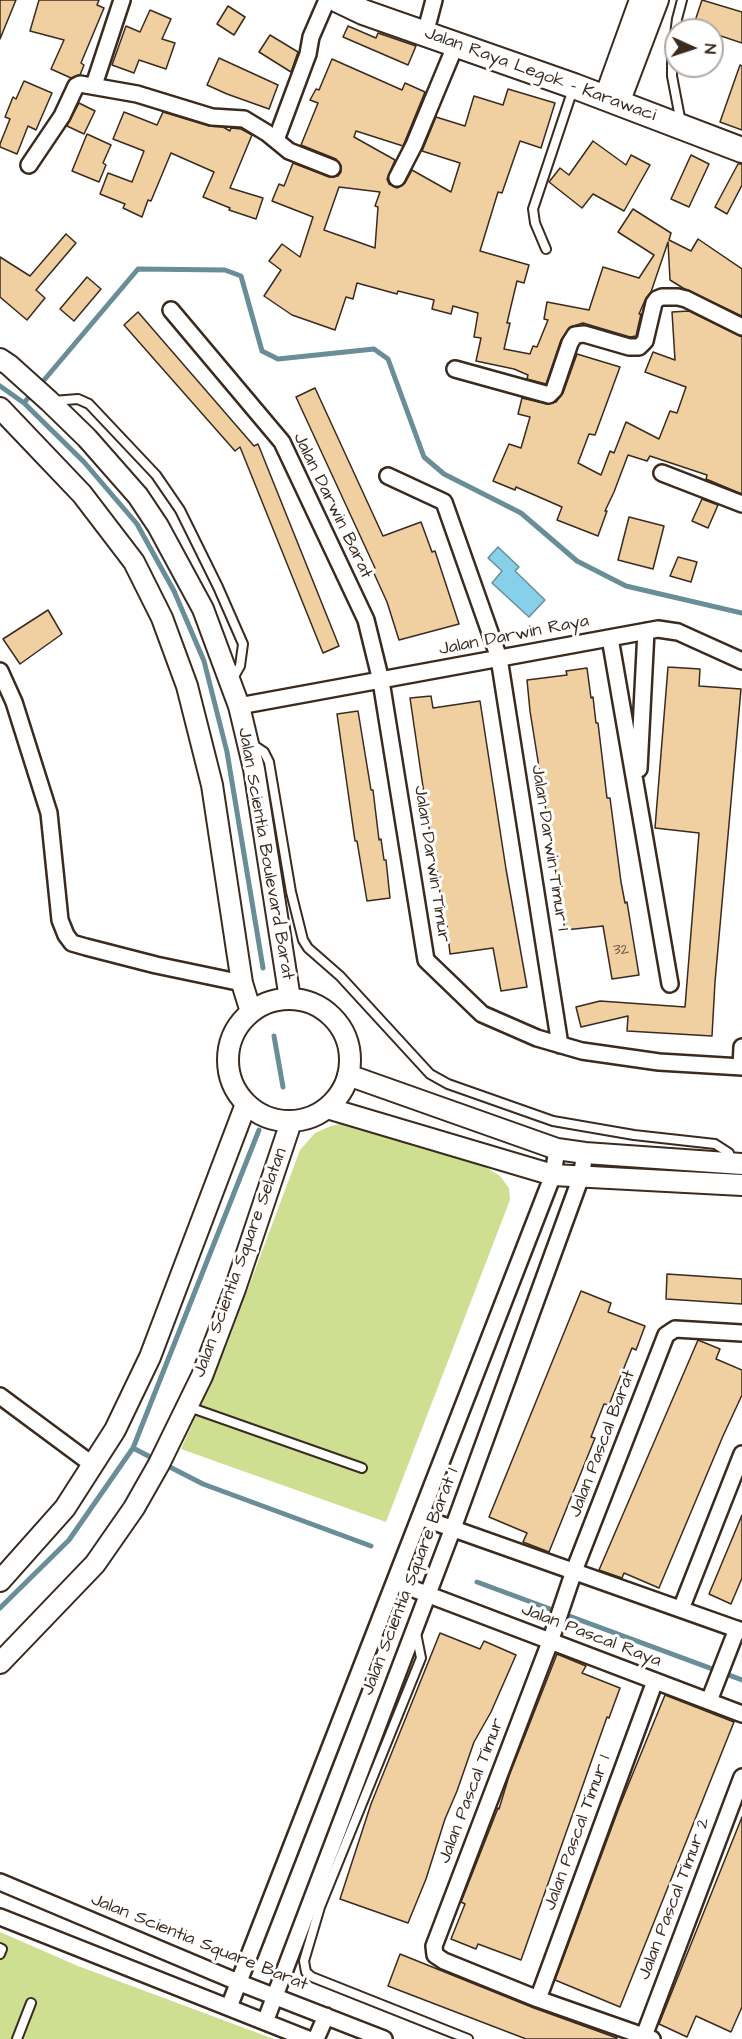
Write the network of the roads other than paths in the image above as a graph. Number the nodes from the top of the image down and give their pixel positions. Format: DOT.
graph roads {
  1 [pos="122,0"];
  2 [pos="327,0"];
  3 [pos="338,0"];
  4 [pos="434,0"];
  5 [pos="640,0"];
  6 [pos="658,0"];
  7 [pos="682,0"];
  8 [pos="425,34"];
  9 [pos="456,44"];
  10 [pos="94,85"];
  11 [pos="574,86"];
  12 [pos="612,100"];
  13 [pos="682,126"];
  14 [pos="276,140"];
  15 [pos="742,150"];
  16 [pos="29,165"];
  17 [pos="332,168"];
  18 [pos="397,177"];
  19 [pos="546,249"];
  20 [pos="171,309"];
  21 [pos="742,327"];
  22 [pos="0,359"];
  23 [pos="455,369"];
  24 [pos="46,399"];
  25 [pos="0,408"];
  26 [pos="662,473"];
  27 [pos="388,476"];
  28 [pos="742,504"];
  29 [pos="646,631"];
  30 [pos="610,638"];
  31 [pos="499,658"];
  32 [pos="742,661"];
  33 [pos="0,670"];
  34 [pos="381,681"];
  35 [pos="231,682"];
  36 [pos="7,703"];
  37 [pos="239,706"];
  38 [pos="248,742"];
  39 [pos="637,796"];
  40 [pos="242,983"];
  41 [pos="670,984"];
  42 [pos="290,999"];
  43 [pos="251,1012"];
  44 [pos="560,1045"];
  45 [pos="742,1047"];
  46 [pos="742,1067"];
  47 [pos="348,1075"];
  48 [pos="246,1104"];
  49 [pos="327,1108"];
  50 [pos="291,1122"];
  51 [pos="557,1149"];
  52 [pos="585,1153"];
  53 [pos="736,1163"];
  54 [pos="553,1175"];
  55 [pos="581,1177"];
  56 [pos="735,1185"];
  57 [pos="742,1333"];
  58 [pos="0,1396"];
  59 [pos="187,1407"];
  60 [pos="742,1454"];
  61 [pos="93,1465"];
  62 [pos="362,1468"];
  63 [pos="420,1517"];
  64 [pos="453,1528"];
  65 [pos="574,1571"];
  66 [pos="0,1581"];
  67 [pos="395,1582"];
  68 [pos="426,1596"];
  69 [pos="564,1601"];
  70 [pos="681,1609"];
  71 [pos="740,1630"];
  72 [pos="552,1634"];
  73 [pos="0,1663"];
  74 [pos="655,1681"];
  75 [pos="709,1701"];
  76 [pos="742,1714"];
  77 [pos="742,1777"];
  78 [pos="0,1882"];
  79 [pos="315,1905"];
  80 [pos="0,1917"];
  81 [pos="0,1948"];
  82 [pos="0,1954"];
  83 [pos="240,1983"];
  84 [pos="276,1996"];
  85 [pos="538,1999"];
  86 [pos="32,2003"];
  87 [pos="229,2007"];
  88 [pos="326,2016"];
  89 [pos="265,2022"];
  90 [pos="648,2037"];
  91 [pos="17,2039"];
  92 [pos="308,2039"];
  93 [pos="316,2039"];
  94 [pos="384,2039"];
  95 [pos="468,2039"];
  1 -- 10 [label="street"];
  2 -- 14 [label="street"];
  3 -- 8 [label="main road, Jalan Raya Legok - Karawaci"];
  4 -- 8 [label="street"];
  5 -- 12 [label="street"];
  6 -- 12 [label="street"];
  7 -- 13 [label="lane"];
  8 -- 9 [label="main road, Jalan Raya Legok - Karawaci"];
  9 -- 11 [label="main road, Jalan Raya Legok - Karawaci"];
  9 -- 18 [label="street"];
  10 -- 14 [label="street"];
  10 -- 16 [label="street"];
  11 -- 12 [label="main road, Jalan Raya Legok - Karawaci"];
  11 -- 19 [label="lane"];
  12 -- 13 [label="main road, Jalan Raya Legok - Karawaci"];
  13 -- 15 [label="main road, Jalan Raya Legok - Karawaci"];
  14 -- 17 [label="street"];
  20 -- 34 [label="street, Jalan Darwin Barat"];
  21 -- 23 [label="street"];
  22 -- 24 [label="street, Jalan Scientia Boulevard Barat"];
  24 -- 35 [label="street, Jalan Scientia Boulevard Barat"];
  24 -- 35 [label="lane"];
  25 -- 40 [label="street"];
  26 -- 28 [label="street"];
  27 -- 31 [label="street, Jalan Darwin Timur 1"];
  29 -- 30 [label="street, Jalan Darwin Raya"];
  29 -- 32 [label="street, Jalan Darwin Raya"];
  29 -- 39 [label="street"];
  30 -- 31 [label="street, Jalan Darwin Raya"];
  30 -- 39 [label="street"];
  31 -- 34 [label="street, Jalan Darwin Raya"];
  31 -- 44 [label="street, Jalan Darwin Timur 1"];
  33 -- 36 [label="street"];
  34 -- 37 [label="street, Jalan Darwin Raya"];
  34 -- 44 [label="street, Jalan Darwin Timur"];
  35 -- 37 [label="street, Jalan Scientia Boulevard Barat"];
  36 -- 40 [label="street"];
  37 -- 38 [label="street, Jalan Scientia Boulevard Barat"];
  38 -- 42 [label="street, Jalan Scientia Boulevard Barat"];
  38 -- 53 [label="lane"];
  39 -- 41 [label="street"];
  40 -- 43 [label="street"];
  42 -- 43 [label="street"];
  42 -- 47 [label="street"];
  43 -- 48 [label="street"];
  44 -- 46 [label="street, Jalan Darwin Timur"];
  45 -- 46 [label="street"];
  47 -- 49 [label="street"];
  47 -- 51 [label="street"];
  48 -- 50 [label="street"];
  48 -- 61 [label="street"];
  49 -- 50 [label="street"];
  49 -- 54 [label="street"];
  50 -- 59 [label="street, Jalan Scientia Square Selatan"];
  51 -- 52 [label="street"];
  51 -- 54 [label="street, Jalan Scientia Square Barat 1"];
  52 -- 53 [label="street"];
  52 -- 55 [label="street, Jalan Scientia Square Barat 1"];
  53 -- 56 [label="lane"];
  54 -- 55 [label="street"];
  54 -- 63 [label="street, Jalan Scientia Square Barat 1"];
  55 -- 56 [label="street"];
  55 -- 64 [label="street, Jalan Scientia Square Barat 1"];
  57 -- 65 [label="street, Jalan Pascal Barat"];
  58 -- 61 [label="street"];
  59 -- 62 [label="lane"];
  59 -- 73 [label="street, Jalan Scientia Square Selatan"];
  60 -- 70 [label="street"];
  61 -- 66 [label="street"];
  63 -- 64 [label="street"];
  63 -- 67 [label="street, Jalan Scientia Square Barat 1"];
  64 -- 65 [label="street"];
  64 -- 68 [label="street, Jalan Scientia Square Barat 1"];
  65 -- 69 [label="street, Jalan Pascal Barat"];
  65 -- 70 [label="street"];
  67 -- 68 [label="street, Jalan Pascal Raya"];
  67 -- 83 [label="street, Jalan Scientia Square Barat 1"];
  68 -- 72 [label="street, Jalan Pascal Raya"];
  68 -- 79 [label="street, Jalan Scientia Square Barat 1"];
  69 -- 72 [label="street, Jalan Pascal Timur"];
  70 -- 71 [label="street"];
  71 -- 75 [label="street"];
  72 -- 74 [label="street, Jalan Pascal Raya"];
  72 -- 85 [label="street, Jalan Pascal Timur"];
  74 -- 75 [label="street, Jalan Pascal Raya"];
  74 -- 85 [label="street, Jalan Pascal Timur 1"];
  75 -- 76 [label="street, Jalan Pascal Raya"];
  77 -- 90 [label="street, Jalan Pascal Timur 2"];
  78 -- 83 [label="street, Jalan Scientia Square Barat"];
  79 -- 84 [label="street, Jalan Scientia Square Barat 1"];
  79 -- 95 [label="lane"];
  80 -- 87 [label="street"];
  81 -- 82 [label="lane"];
  83 -- 84 [label="street, Jalan Scientia Square Barat"];
  83 -- 87 [label="street, Jalan Scientia Square Barat 1"];
  84 -- 88 [label="street, Jalan Scientia Square Barat"];
  84 -- 89 [label="street, Jalan Scientia Square Barat 1"];
  85 -- 90 [label="street"];
  86 -- 91 [label="lane"];
  87 -- 89 [label="street"];
  88 -- 93 [label="street"];
  88 -- 94 [label="street, Jalan Scientia Square Barat"];
  89 -- 92 [label="street"];
}
